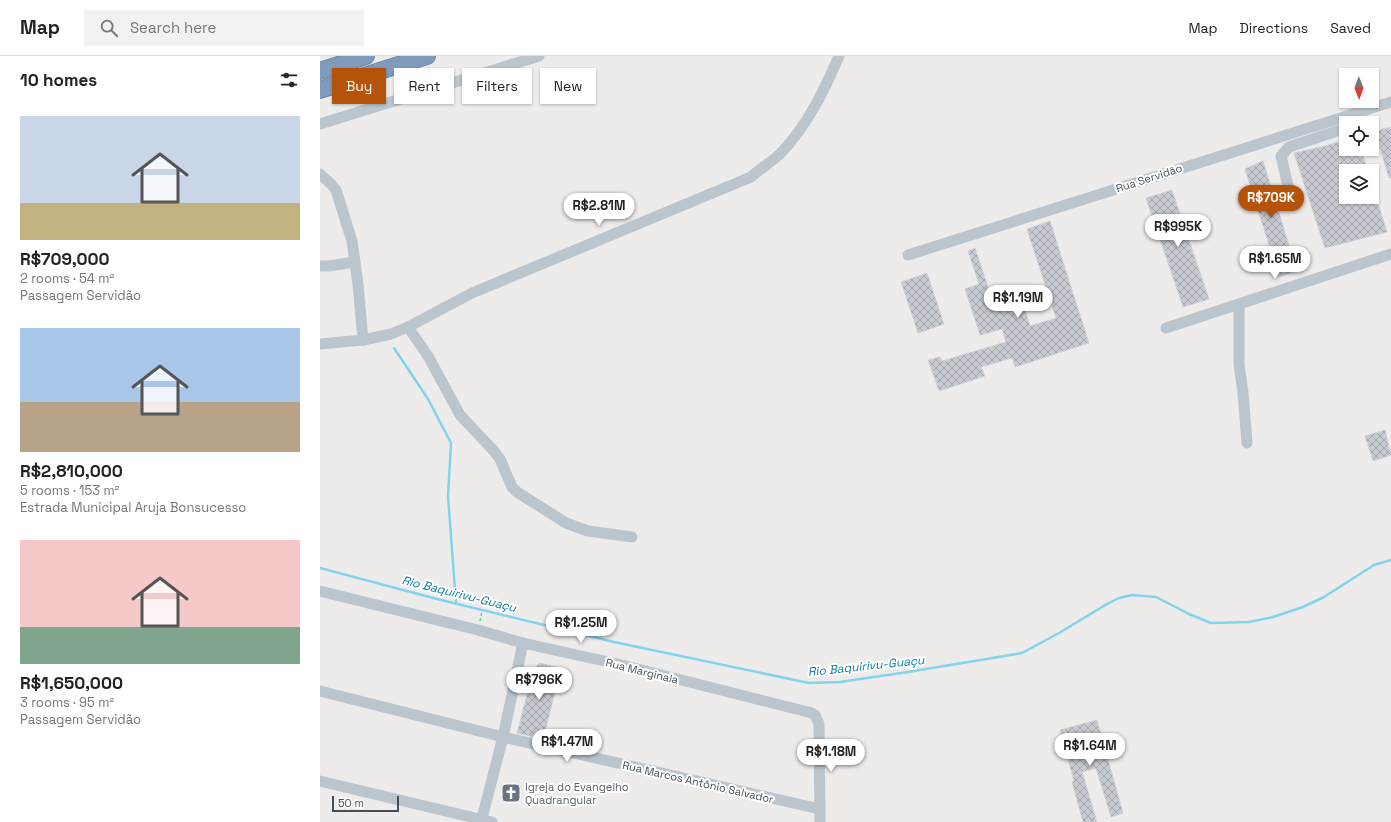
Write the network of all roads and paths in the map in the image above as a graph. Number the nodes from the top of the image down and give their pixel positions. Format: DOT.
graph roads {
  1 [pos="366,56"];
  2 [pos="427,56"];
  3 [pos="540,56"];
  4 [pos="839,56"];
  5 [pos="320,71"];
  6 [pos="320,90"];
  7 [pos="1391,102"];
  8 [pos="1356,116"];
  9 [pos="1339,122"];
  10 [pos="320,124"];
  11 [pos="1339,130"];
  12 [pos="320,174"];
  13 [pos="1291,199"];
  14 [pos="1391,254"];
  15 [pos="908,255"];
  16 [pos="355,262"];
  17 [pos="320,266"];
  18 [pos="1239,304"];
  19 [pos="408,327"];
  20 [pos="1166,328"];
  21 [pos="363,340"];
  22 [pos="320,344"];
  23 [pos="1247,443"];
  24 [pos="632,537"];
  25 [pos="320,590"];
  26 [pos="482,611"];
  27 [pos="481,617"];
  28 [pos="523,644"];
  29 [pos="320,691"];
  30 [pos="502,737"];
  31 [pos="320,781"];
  32 [pos="820,809"];
  33 [pos="485,821"];
  34 [pos="820,822"];
  1 -- 5 [label="highway"];
  2 -- 6 [label="highway"];
  3 -- 10 [label="street"];
  4 -- 19 [label="street"];
  7 -- 8 [label="street, Rua Servidão"];
  9 -- 15 [label="street, Rua Servidão"];
  11 -- 13 [label="street"];
  12 -- 16 [label="street"];
  14 -- 18 [label="street"];
  16 -- 17 [label="street"];
  16 -- 21 [label="street"];
  18 -- 20 [label="street"];
  18 -- 23 [label="street"];
  19 -- 21 [label="street"];
  19 -- 24 [label="street"];
  21 -- 22 [label="street"];
  25 -- 28 [label="street, Rua Marginala"];
  26 -- 27 [label="path"];
  28 -- 30 [label="street"];
  28 -- 32 [label="street, Rua Marginala"];
  29 -- 30 [label="street, Rua Marcos Antônio Salvador"];
  30 -- 32 [label="street, Rua Marcos Antônio Salvador"];
  30 -- 33 [label="street"];
  31 -- 33 [label="street"];
  32 -- 34 [label="street"];
}
